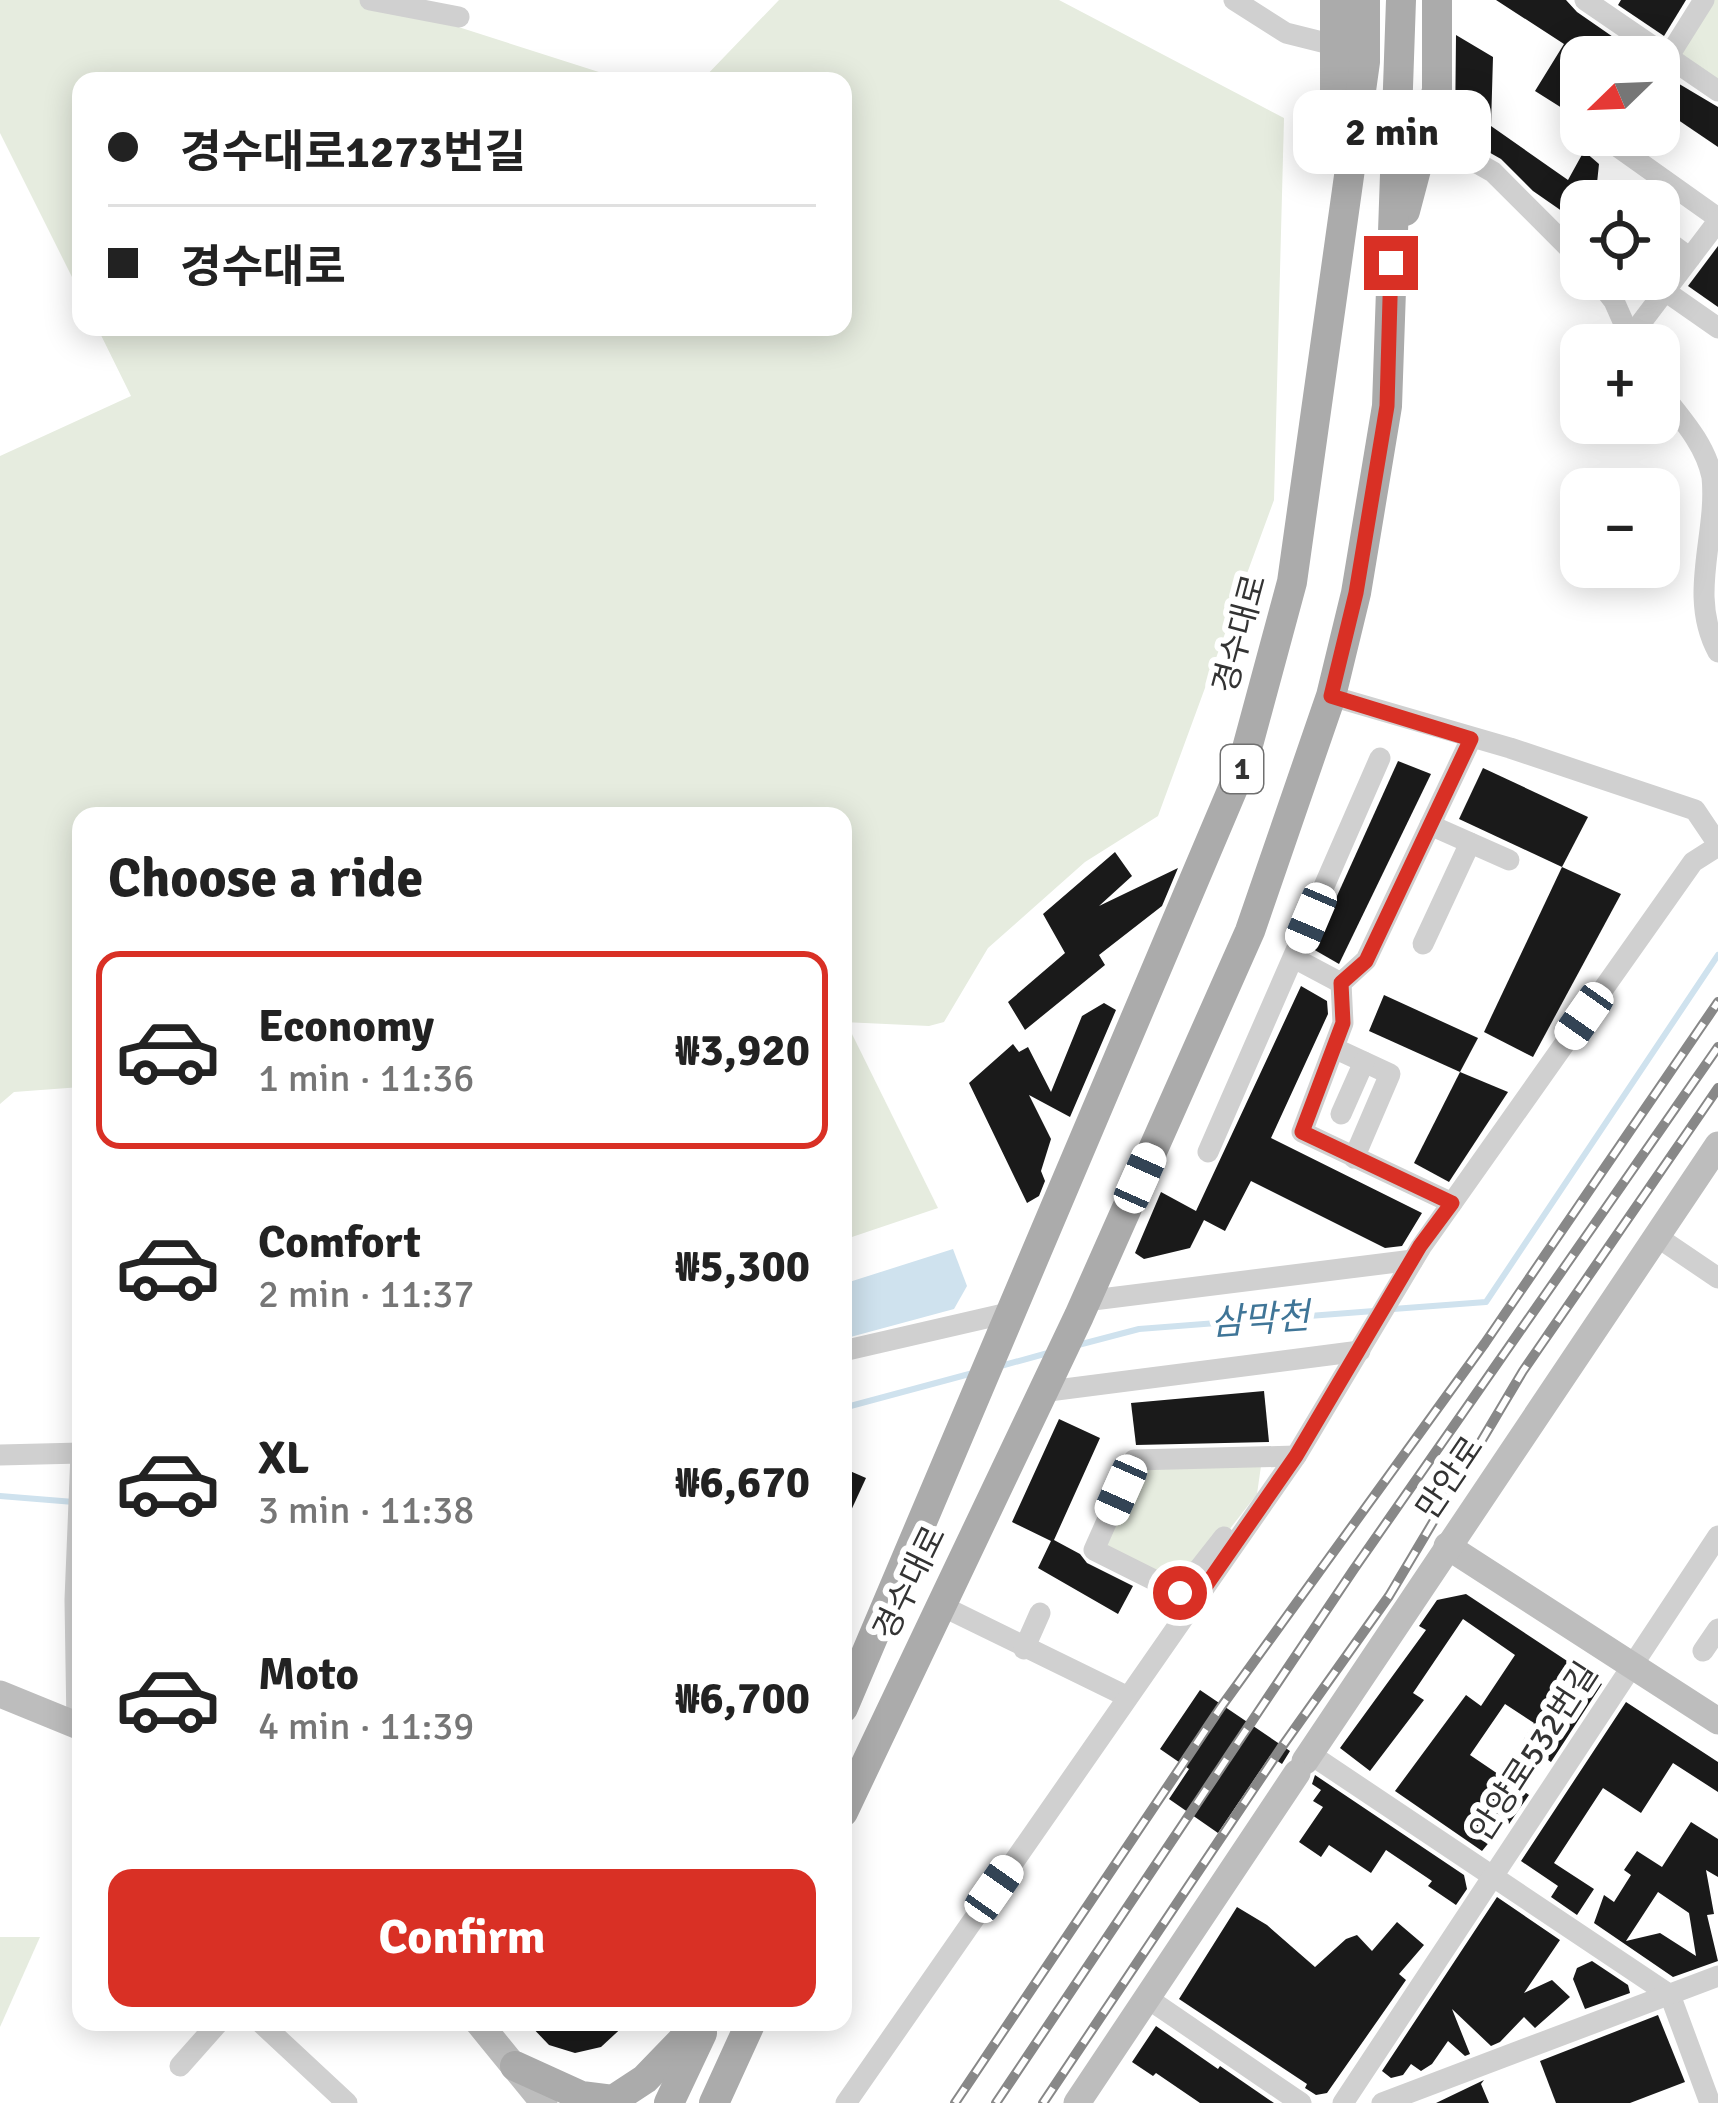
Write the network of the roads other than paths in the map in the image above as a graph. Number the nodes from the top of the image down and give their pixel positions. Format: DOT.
graph roads {
  1 [pos="370,0"];
  2 [pos="1234,0"];
  3 [pos="1335,0"];
  4 [pos="1366,0"];
  5 [pos="1401,0"];
  6 [pos="1438,0"];
  7 [pos="1704,0"];
  8 [pos="1599,4"];
  9 [pos="458,17"];
  10 [pos="1639,36"];
  11 [pos="1680,38"];
  12 [pos="1334,45"];
  13 [pos="1680,67"];
  14 [pos="1718,91"];
  15 [pos="1426,134"];
  16 [pos="1630,156"];
  17 [pos="1347,187"];
  18 [pos="1718,219"];
  19 [pos="1560,224"];
  20 [pos="1680,251"];
  21 [pos="1690,258"];
  22 [pos="1391,263"];
  23 [pos="1680,271"];
  24 [pos="1679,300"];
  25 [pos="1718,328"];
  26 [pos="1680,417"];
  27 [pos="1718,652"];
  28 [pos="1331,696"];
  29 [pos="1471,739"];
  30 [pos="1380,758"];
  31 [pos="1430,825"];
  32 [pos="1470,843"];
  33 [pos="1718,845"];
  34 [pos="1509,860"];
  35 [pos="1423,944"];
  36 [pos="1294,958"];
  37 [pos="1341,983"];
  38 [pos="1334,1048"];
  39 [pos="1364,1062"];
  40 [pos="1342,1114"];
  41 [pos="1718,1145"];
  42 [pos="1208,1152"];
  43 [pos="1354,1158"];
  44 [pos="1452,1203"];
  45 [pos="1657,1236"];
  46 [pos="1411,1264"];
  47 [pos="1718,1278"];
  48 [pos="1082,1308"];
  49 [pos="1008,1313"];
  50 [pos="1363,1347"];
  51 [pos="852,1349"];
  52 [pos="1043,1389"];
  53 [pos="72,1453"];
  54 [pos="0,1455"];
  55 [pos="1296,1456"];
  56 [pos="1257,1494"];
  57 [pos="1718,1536"];
  58 [pos="1447,1546"];
  59 [pos="1188,1597"];
  60 [pos="940,1605"];
  61 [pos="1040,1613"];
  62 [pos="1718,1628"];
  63 [pos="1024,1648"];
  64 [pos="1703,1651"];
  65 [pos="1633,1665"];
  66 [pos="852,1687"];
  67 [pos="0,1694"];
  68 [pos="1128,1697"];
  69 [pos="1718,1721"];
  70 [pos="72,1722"];
  71 [pos="1304,1763"];
  72 [pos="852,1793"];
  73 [pos="1495,1877"];
  74 [pos="1718,1976"];
  75 [pos="1670,1995"];
  76 [pos="1147,1998"];
  77 [pos="212,2031"];
  78 [pos="270,2031"];
  79 [pos="493,2031"];
  80 [pos="695,2031"];
  81 [pos="700,2031"];
  82 [pos="747,2031"];
  83 [pos="180,2066"];
  84 [pos="514,2066"];
  85 [pos="347,2103"];
  86 [pos="531,2103"];
  87 [pos="544,2103"];
  88 [pos="669,2103"];
  89 [pos="714,2103"];
  90 [pos="846,2103"];
  91 [pos="1077,2103"];
  92 [pos="1301,2103"];
  93 [pos="1343,2103"];
  94 [pos="1382,2103"];
  95 [pos="1710,2103"];
  1 -- 9 [label="street"];
  2 -- 12 [label="street"];
  3 -- 12 [label="main road"];
  4 -- 17 [label="main road, 경수대로 / 1"];
  5 -- 22 [label="main road, 1"];
  6 -- 15 [label="main road"];
  7 -- 11 [label="street"];
  8 -- 10 [label="street"];
  12 -- 17 [label="main road"];
  13 -- 14 [label="street"];
  15 -- 19 [label="street"];
  15 -- 22 [label="main road"];
  16 -- 18 [label="street"];
  17 -- 49 [label="main road, 경수대로 / 1"];
  18 -- 21 [label="street"];
  20 -- 21 [label="street"];
  21 -- 23 [label="street"];
  22 -- 28 [label="main road, 1"];
  24 -- 25 [label="street"];
  26 -- 27 [label="street"];
  28 -- 29 [label="street"];
  28 -- 48 [label="main road, 1"];
  29 -- 31 [label="street"];
  29 -- 33 [label="street"];
  30 -- 36 [label="street"];
  31 -- 32 [label="street"];
  31 -- 37 [label="street"];
  32 -- 34 [label="street"];
  32 -- 35 [label="street"];
  33 -- 44 [label="street"];
  36 -- 37 [label="street"];
  36 -- 42 [label="street"];
  37 -- 38 [label="street"];
  38 -- 39 [label="street"];
  38 -- 43 [label="street"];
  39 -- 40 [label="street"];
  39 -- 43 [label="street"];
  41 -- 45 [label="street, 만안로"];
  43 -- 44 [label="street"];
  44 -- 46 [label="street"];
  45 -- 47 [label="street"];
  45 -- 58 [label="street, 만안로"];
  46 -- 48 [label="street"];
  46 -- 50 [label="street"];
  48 -- 52 [label="main road, 1"];
  49 -- 51 [label="street"];
  49 -- 66 [label="main road, 경수대로 / 1"];
  50 -- 52 [label="street"];
  50 -- 55 [label="street"];
  52 -- 60 [label="main road, 경수대로 / 1"];
  53 -- 54 [label="street"];
  55 -- 59 [label="street"];
  55 -- 59 [label="street"];
  56 -- 59 [label="street"];
  57 -- 65 [label="street"];
  58 -- 65 [label="street, 안양로532번길"];
  58 -- 71 [label="street, 만안로"];
  59 -- 68 [label="street"];
  60 -- 63 [label="street"];
  60 -- 72 [label="main road, 경수대로 / 1"];
  61 -- 63 [label="street"];
  62 -- 64 [label="street"];
  63 -- 68 [label="street"];
  65 -- 69 [label="street, 안양로532번길"];
  65 -- 73 [label="street, 안양로532번길"];
  67 -- 70 [label="street"];
  68 -- 90 [label="street"];
  71 -- 73 [label="street"];
  71 -- 76 [label="street, 만안로"];
  73 -- 75 [label="street"];
  73 -- 93 [label="street, 안양로532번길"];
  74 -- 75 [label="street"];
  75 -- 94 [label="street"];
  75 -- 95 [label="street"];
  76 -- 91 [label="street, 만안로"];
  76 -- 92 [label="street"];
  77 -- 83 [label="street"];
  78 -- 85 [label="street"];
  79 -- 84 [label="street"];
  80 -- 84 [label="main road"];
  81 -- 88 [label="main road"];
  82 -- 89 [label="main road"];
  84 -- 86 [label="main road"];
  84 -- 87 [label="street"];
}
